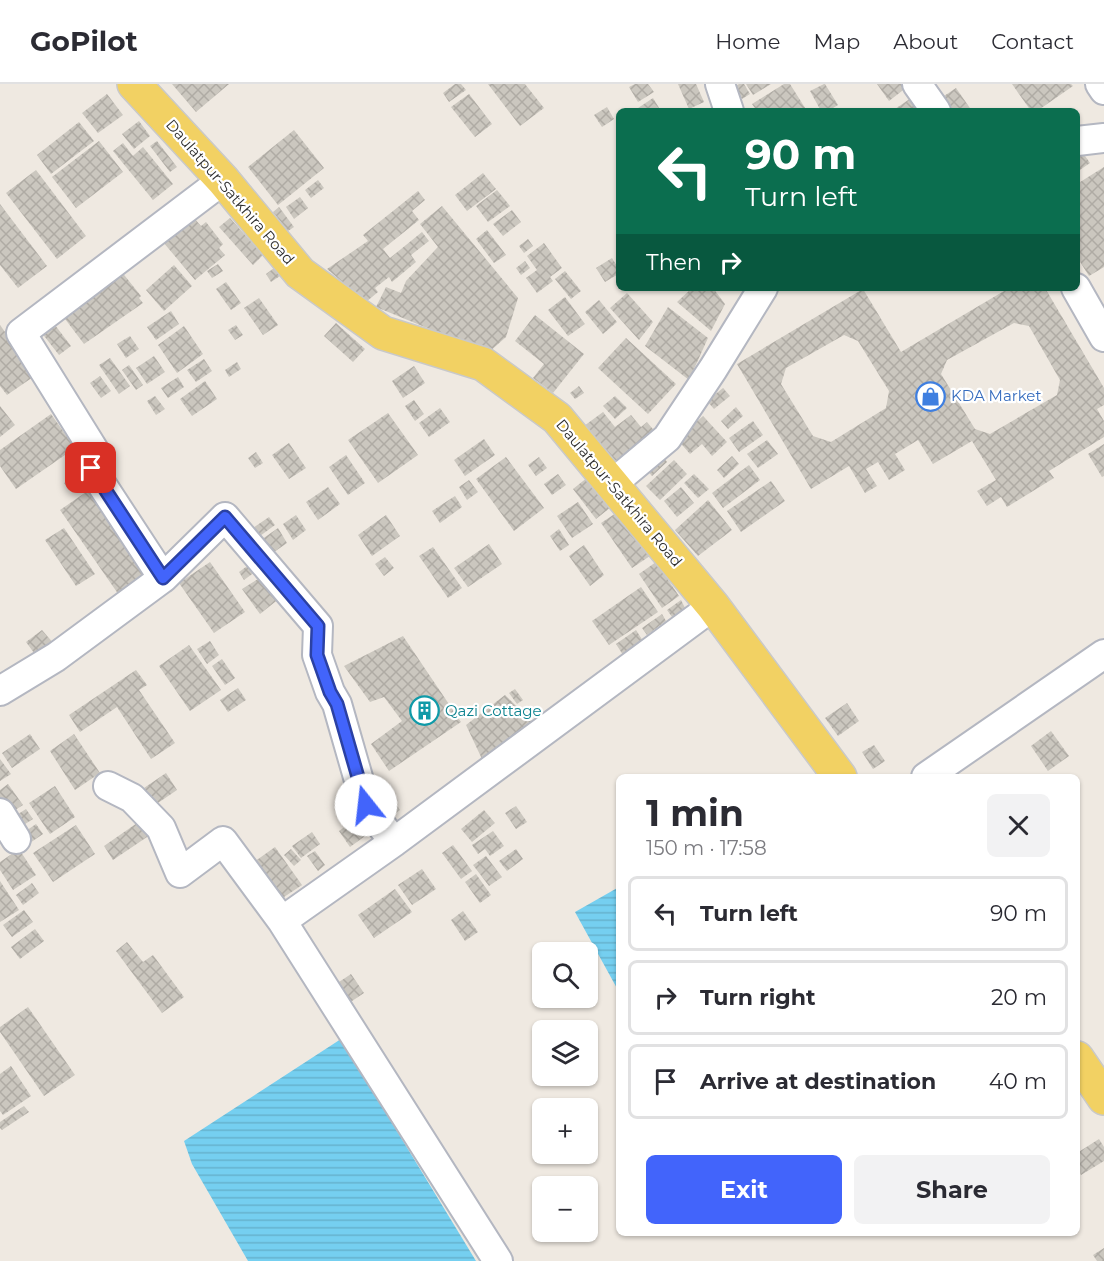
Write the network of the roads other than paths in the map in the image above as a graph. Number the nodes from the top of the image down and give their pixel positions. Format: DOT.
graph roads {
  1 [pos="134,84"];
  2 [pos="720,84"];
  3 [pos="916,84"];
  4 [pos="1100,84"];
  5 [pos="1104,90"];
  6 [pos="728,108"];
  7 [pos="934,108"];
  8 [pos="1104,138"];
  9 [pos="1080,141"];
  10 [pos="223,180"];
  11 [pos="761,291"];
  12 [pos="1078,291"];
  13 [pos="1104,337"];
  14 [pos="612,484"];
  15 [pos="163,578"];
  16 [pos="713,606"];
  17 [pos="1104,654"];
  18 [pos="0,691"];
  19 [pos="838,774"];
  20 [pos="930,774"];
  21 [pos="108,786"];
  22 [pos="0,813"];
  23 [pos="16,839"];
  24 [pos="394,842"];
  25 [pos="282,921"];
  26 [pos="1080,1062"];
  27 [pos="1104,1098"];
  28 [pos="498,1261"];
  1 -- 10 [label="main road, Daulatpur-Satkhira Road"];
  2 -- 6 [label="street"];
  3 -- 7 [label="street"];
  4 -- 5 [label="street"];
  8 -- 9 [label="street"];
  10 -- 14 [label="main road, Daulatpur-Satkhira Road"];
  10 -- 15 [label="street"];
  11 -- 14 [label="street"];
  12 -- 13 [label="street"];
  14 -- 16 [label="main road, Daulatpur-Satkhira Road"];
  15 -- 18 [label="street"];
  15 -- 24 [label="street"];
  16 -- 19 [label="main road, Daulatpur-Satkhira Road"];
  16 -- 24 [label="street"];
  17 -- 20 [label="street"];
  21 -- 25 [label="street"];
  22 -- 23 [label="street"];
  24 -- 25 [label="street"];
  25 -- 28 [label="street"];
  26 -- 27 [label="main road"];
}
